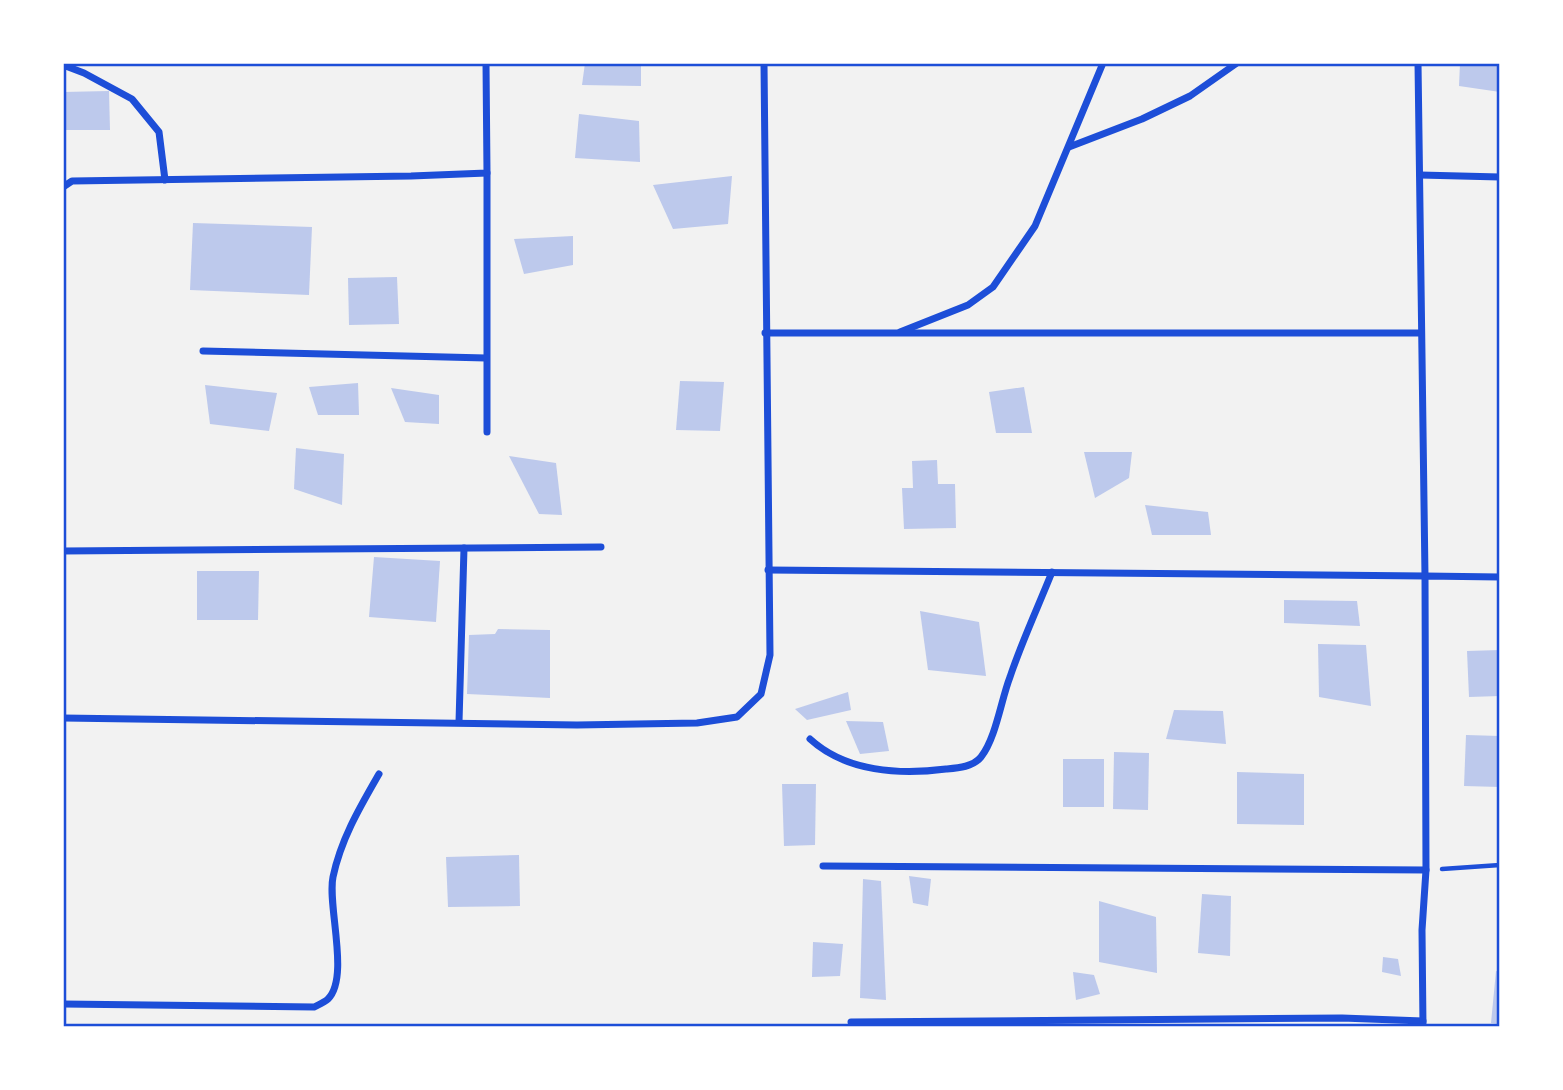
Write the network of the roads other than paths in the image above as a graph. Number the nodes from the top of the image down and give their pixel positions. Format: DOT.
graph roads {
  1 [pos="486,63"];
  2 [pos="764,63"];
  3 [pos="1103,63"];
  4 [pos="1237,63"];
  5 [pos="1418,63"];
  6 [pos="63,65"];
  7 [pos="1069,147"];
  8 [pos="487,173"];
  9 [pos="1420,175"];
  10 [pos="1500,177"];
  11 [pos="165,180"];
  12 [pos="63,187"];
  13 [pos="1421,333"];
  14 [pos="765,334"];
  15 [pos="896,334"];
  16 [pos="203,351"];
  17 [pos="486,358"];
  18 [pos="487,432"];
  19 [pos="601,547"];
  20 [pos="464,548"];
  21 [pos="63,551"];
  22 [pos="768,570"];
  23 [pos="1052,572"];
  24 [pos="1425,576"];
  25 [pos="1500,577"];
  26 [pos="63,718"];
  27 [pos="459,722"];
  28 [pos="810,738"];
  29 [pos="379,774"];
  30 [pos="823,866"];
  31 [pos="1426,870"];
  32 [pos="63,1004"];
  33 [pos="851,1021"];
  34 [pos="1423,1024"];
  1 -- 8 [label="street"];
  2 -- 14 [label="street"];
  3 -- 7 [label="street"];
  4 -- 7 [label="street"];
  5 -- 9 [label="street"];
  6 -- 11 [label="street"];
  7 -- 15 [label="street"];
  8 -- 11 [label="street"];
  8 -- 17 [label="street"];
  9 -- 10 [label="street"];
  9 -- 13 [label="street"];
  11 -- 12 [label="street"];
  13 -- 15 [label="street"];
  13 -- 24 [label="street"];
  14 -- 15 [label="street"];
  14 -- 22 [label="street"];
  16 -- 17 [label="street"];
  17 -- 18 [label="street"];
  19 -- 20 [label="street"];
  20 -- 21 [label="street"];
  20 -- 27 [label="street"];
  22 -- 23 [label="street"];
  22 -- 27 [label="street"];
  23 -- 24 [label="street"];
  23 -- 28 [label="street"];
  24 -- 25 [label="street"];
  24 -- 31 [label="street"];
  26 -- 27 [label="street"];
  29 -- 32 [label="street"];
  30 -- 31 [label="street"];
  31 -- 34 [label="street"];
  33 -- 34 [label="street"];
}
